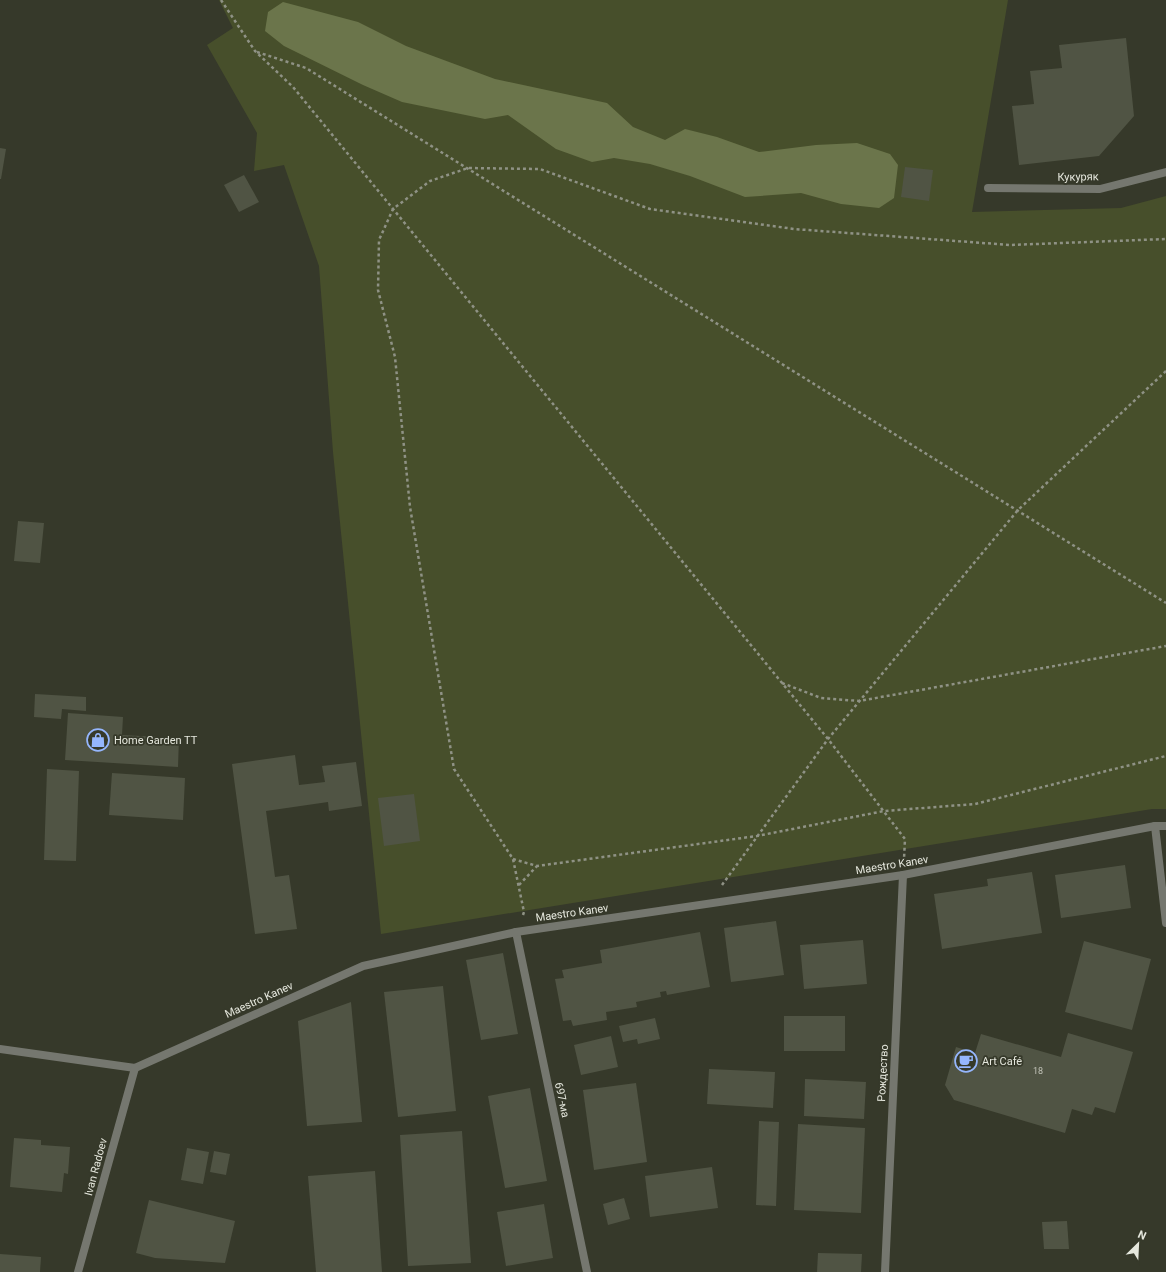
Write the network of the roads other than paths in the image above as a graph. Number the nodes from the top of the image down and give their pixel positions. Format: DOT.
graph roads {
  1 [pos="1166,172"];
  2 [pos="988,188"];
  3 [pos="1155,826"];
  4 [pos="1166,826"];
  5 [pos="902,875"];
  6 [pos="1166,923"];
  7 [pos="516,932"];
  8 [pos="0,1049"];
  9 [pos="134,1068"];
  10 [pos="78,1272"];
  11 [pos="587,1272"];
  12 [pos="885,1272"];
  1 -- 2 [label="street, Кукуряк"];
  3 -- 4 [label="street, Maestro Kanev"];
  3 -- 5 [label="street, Maestro Kanev"];
  3 -- 6 [label="street"];
  5 -- 7 [label="street, Maestro Kanev"];
  5 -- 12 [label="street, Рождество"];
  7 -- 9 [label="street, Maestro Kanev"];
  7 -- 11 [label="street, 697-ма"];
  8 -- 9 [label="street"];
  9 -- 10 [label="street, Ivan Radoev"];
}
